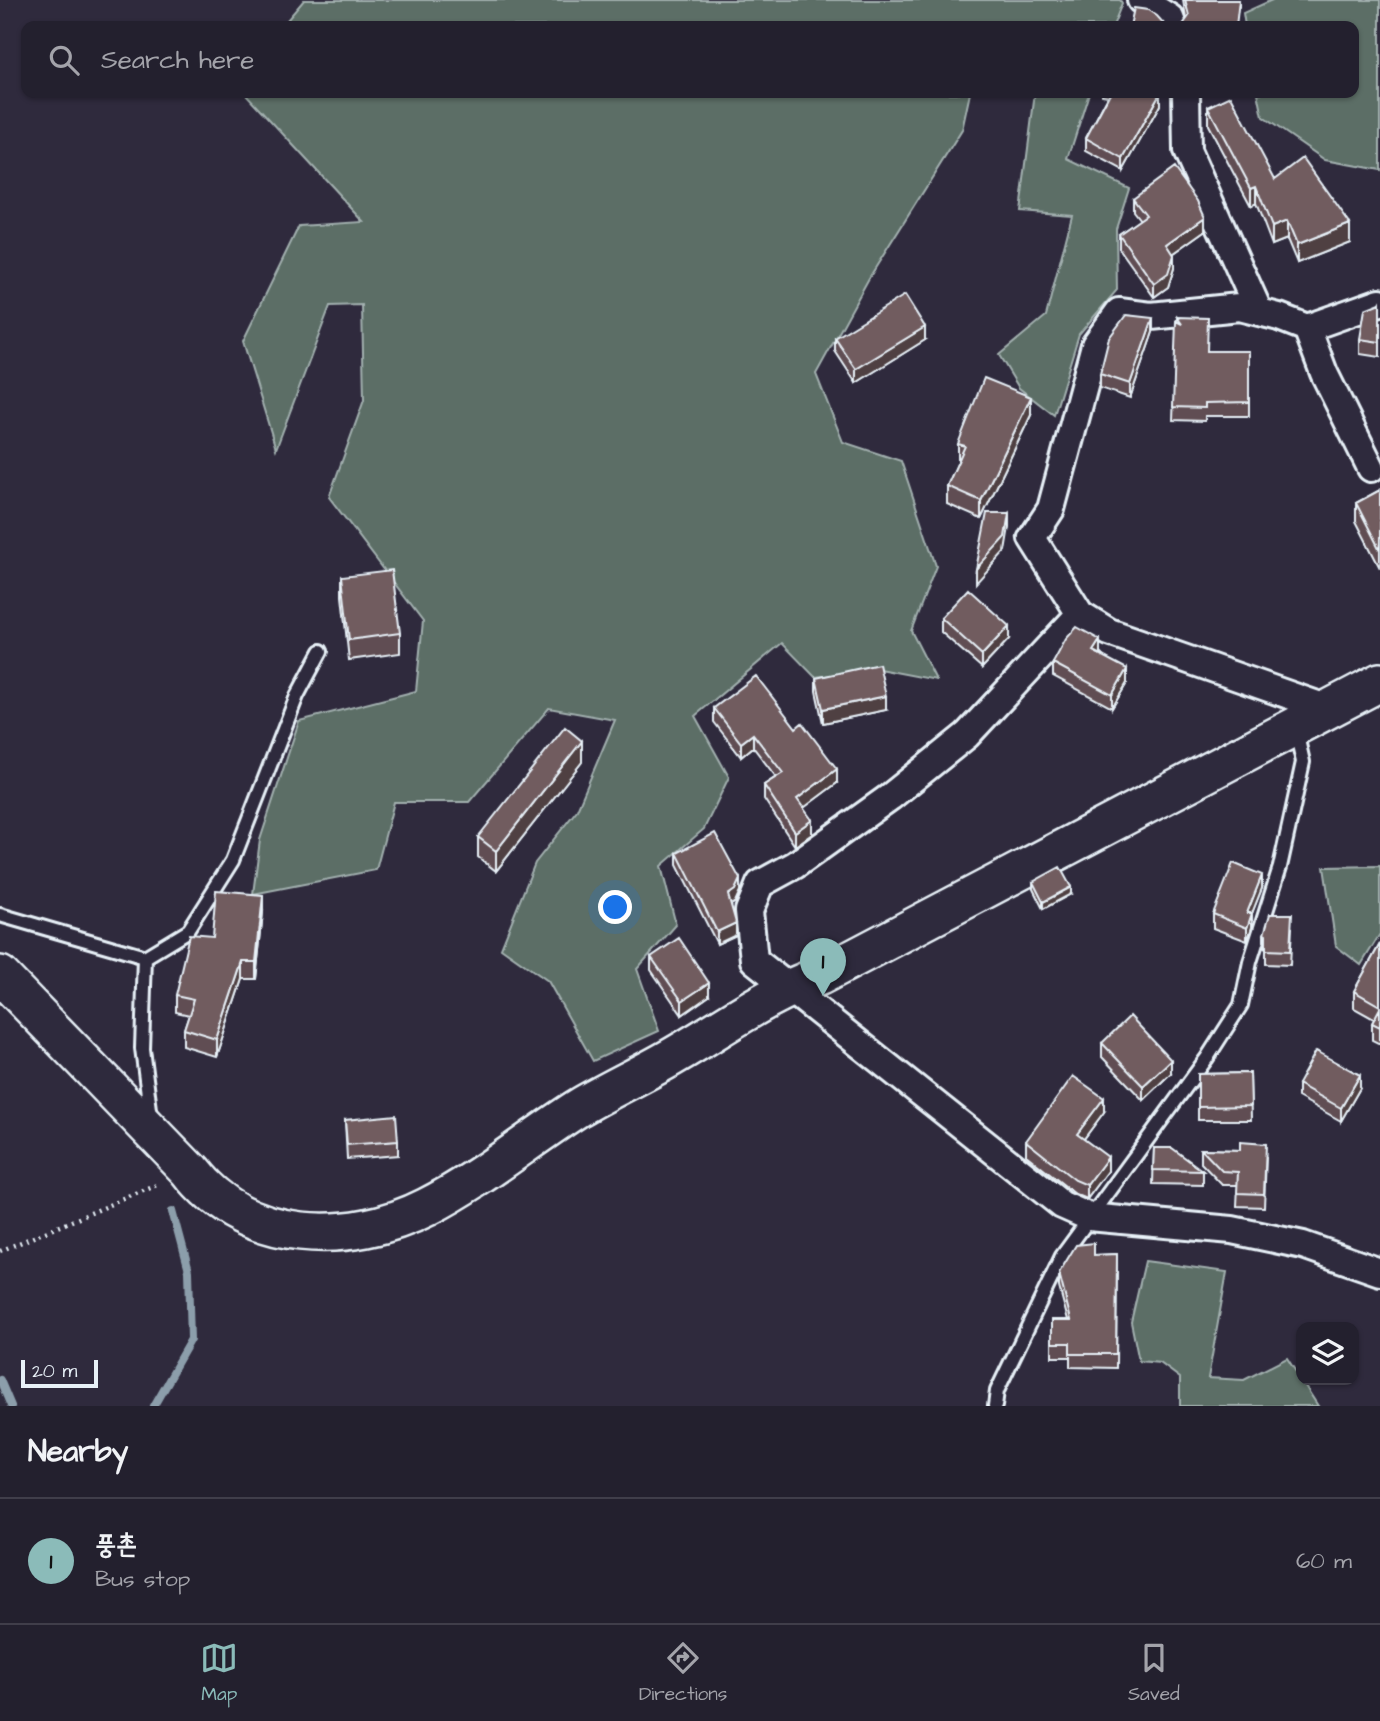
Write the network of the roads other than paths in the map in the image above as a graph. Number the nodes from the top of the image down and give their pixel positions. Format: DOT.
graph roads {
  1 [pos="1141,0"];
  2 [pos="1171,21"];
  3 [pos="1186,98"];
  4 [pos="1380,302"];
  5 [pos="1259,312"];
  6 [pos="1307,328"];
  7 [pos="1371,468"];
  8 [pos="1080,614"];
  9 [pos="321,651"];
  10 [pos="1380,682"];
  11 [pos="1326,708"];
  12 [pos="1294,725"];
  13 [pos="0,915"];
  14 [pos="145,957"];
  15 [pos="0,975"];
  16 [pos="787,987"];
  17 [pos="153,1133"];
  18 [pos="1088,1217"];
  19 [pos="1380,1272"];
  20 [pos="995,1406"];
  1 -- 2 [label="street"];
  3 -- 5 [label="street"];
  4 -- 6 [label="street"];
  5 -- 6 [label="street"];
  5 -- 8 [label="street"];
  6 -- 7 [label="street"];
  8 -- 11 [label="street"];
  8 -- 16 [label="street"];
  9 -- 14 [label="lane"];
  10 -- 11 [label="street"];
  11 -- 12 [label="street"];
  12 -- 16 [label="street"];
  12 -- 18 [label="lane"];
  13 -- 14 [label="lane"];
  14 -- 17 [label="lane"];
  15 -- 17 [label="street"];
  16 -- 17 [label="street"];
  16 -- 18 [label="street"];
  18 -- 19 [label="street"];
  18 -- 20 [label="lane"];
}
